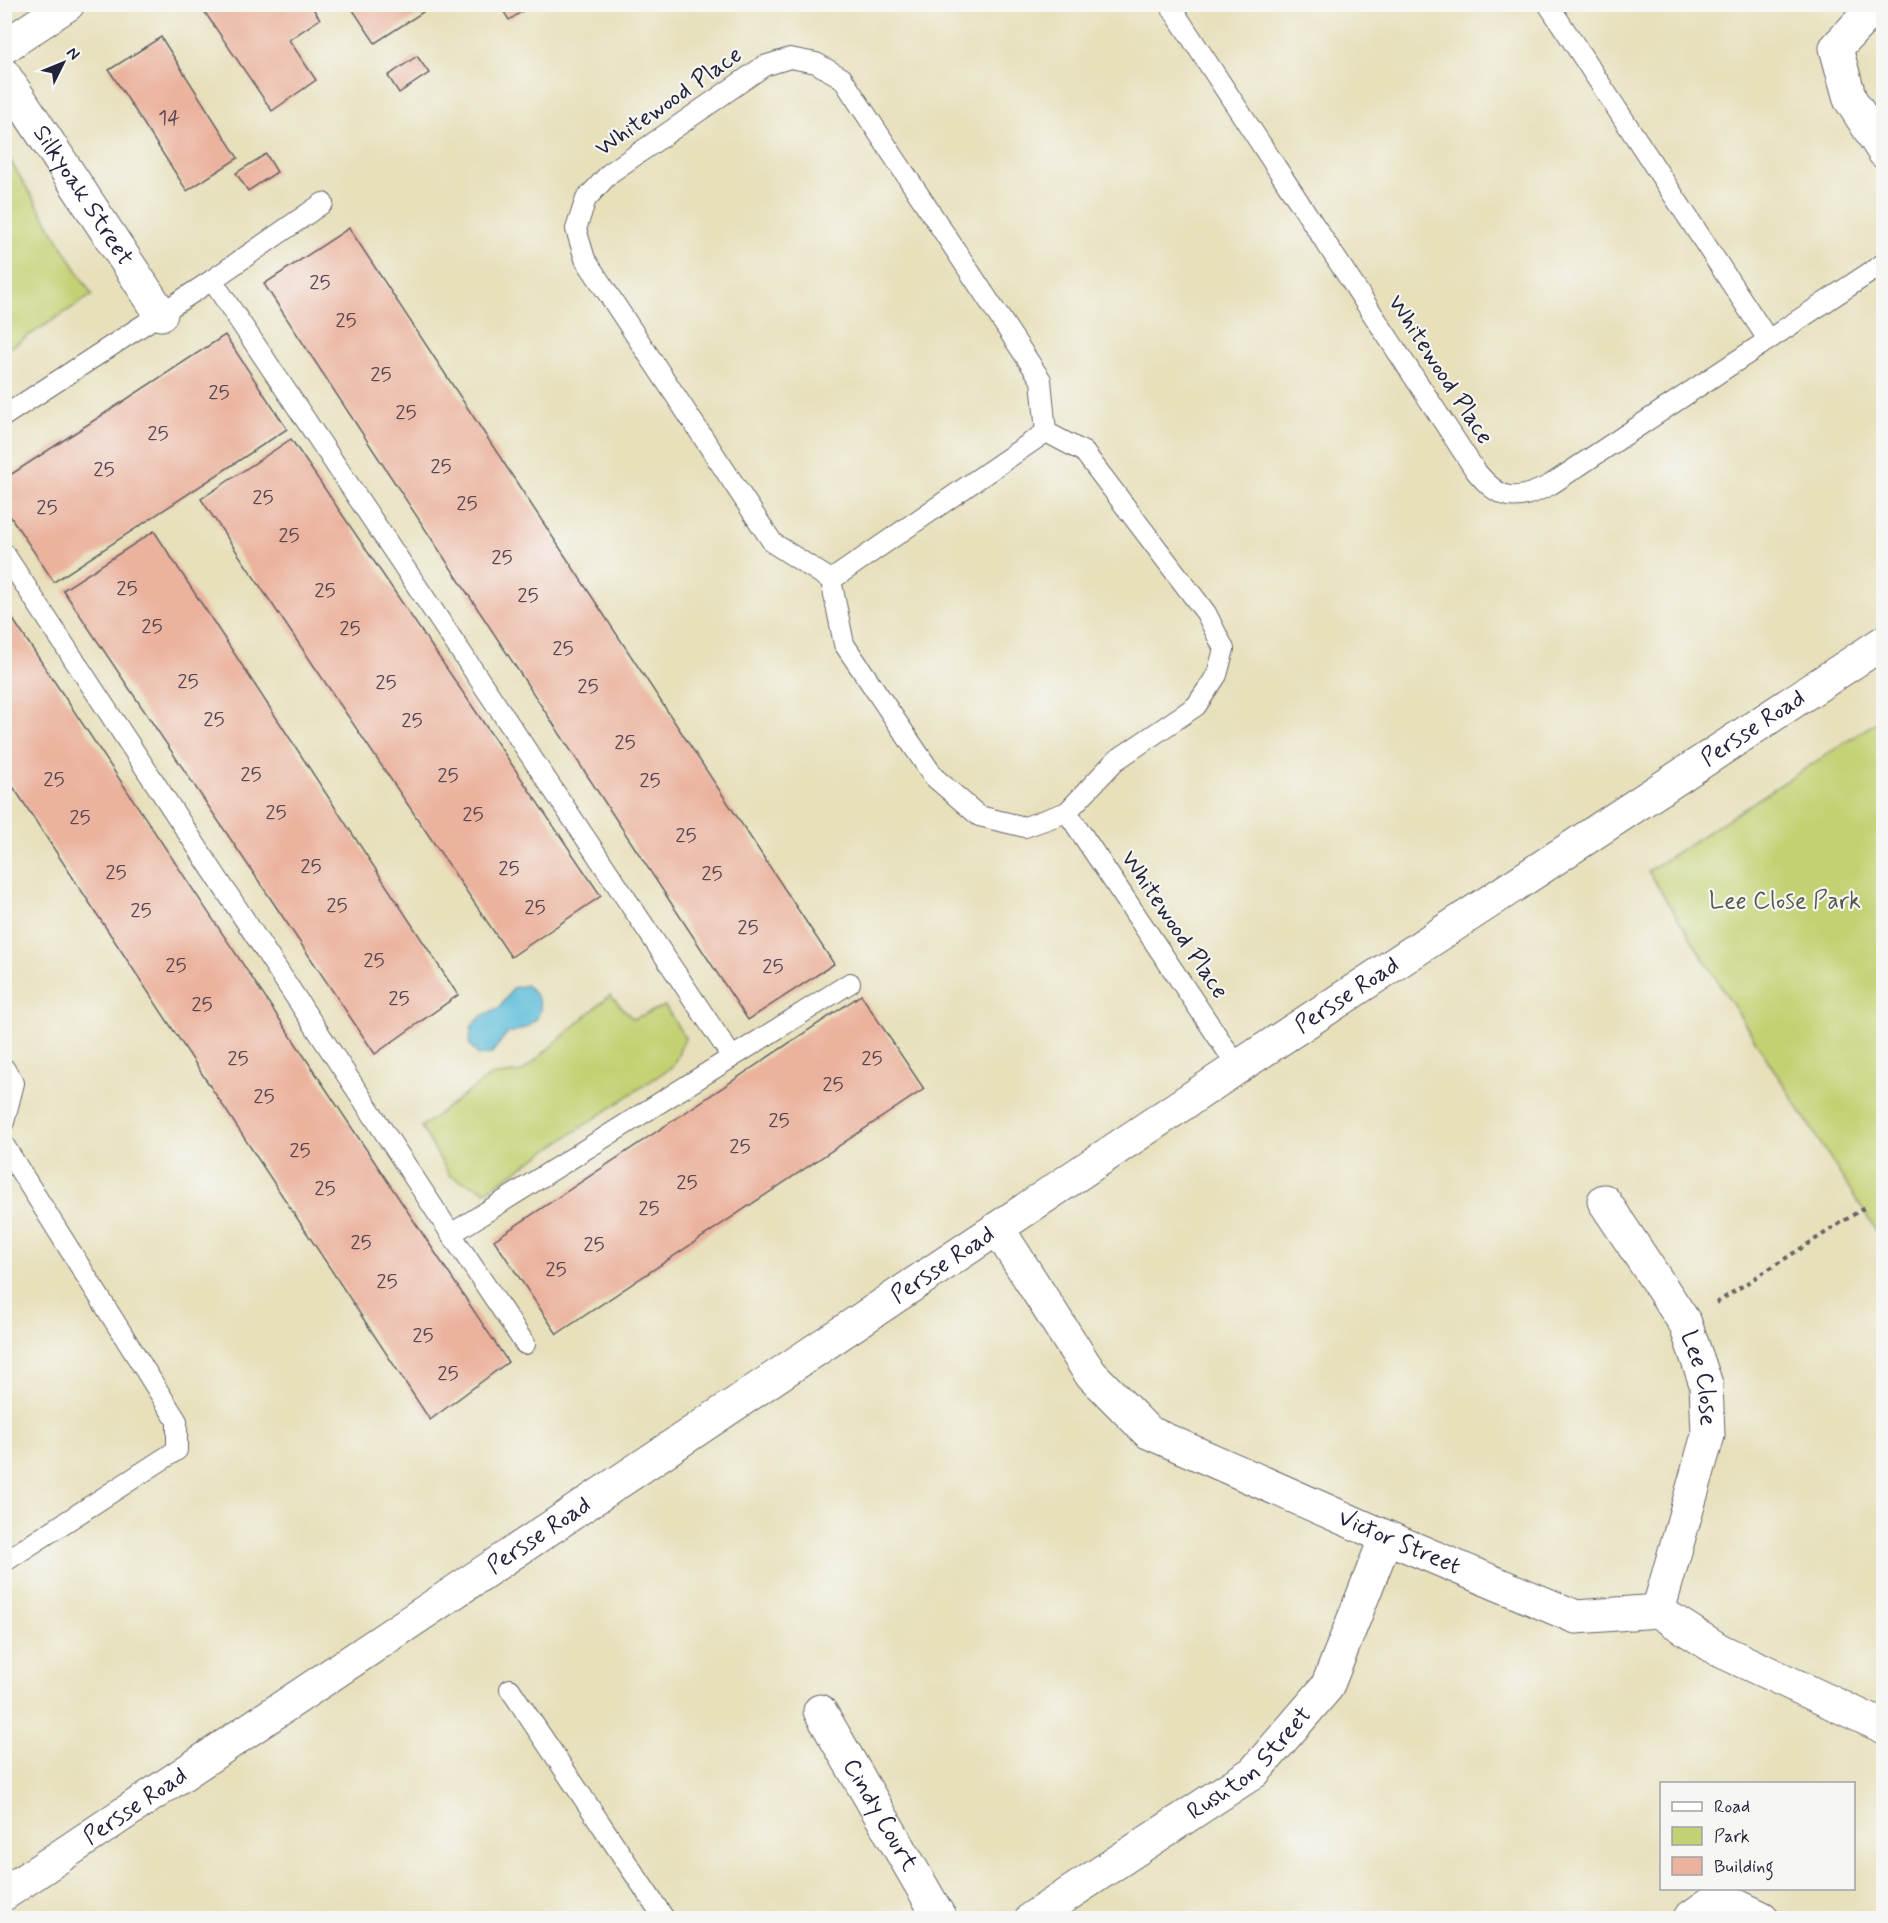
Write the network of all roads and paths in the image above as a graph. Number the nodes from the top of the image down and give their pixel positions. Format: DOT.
graph roads {
  1 [pos="68,4"];
  2 [pos="1169,4"];
  3 [pos="1548,4"];
  4 [pos="1884,5"];
  5 [pos="4,47"];
  6 [pos="4,75"];
  7 [pos="1884,152"];
  8 [pos="323,203"];
  9 [pos="1884,263"];
  10 [pos="212,280"];
  11 [pos="161,314"];
  12 [pos="1767,338"];
  13 [pos="4,416"];
  14 [pos="1046,432"];
  15 [pos="4,553"];
  16 [pos="831,580"];
  17 [pos="1884,642"];
  18 [pos="1067,812"];
  19 [pos="850,983"];
  20 [pos="732,1058"];
  21 [pos="1238,1067"];
  22 [pos="4,1068"];
  23 [pos="4,1122"];
  24 [pos="4,1145"];
  25 [pos="1604,1201"];
  26 [pos="1867,1206"];
  27 [pos="998,1229"];
  28 [pos="451,1234"];
  29 [pos="1685,1323"];
  30 [pos="525,1344"];
  31 [pos="1386,1537"];
  32 [pos="4,1562"];
  33 [pos="1658,1611"];
  34 [pos="510,1689"];
  35 [pos="820,1711"];
  36 [pos="1884,1727"];
  37 [pos="4,1894"];
  38 [pos="664,1918"];
  39 [pos="940,1918"];
  40 [pos="1032,1918"];
  41 [pos="1690,1918"];
  42 [pos="1762,1918"];
  1 -- 5 [label="street"];
  2 -- 12 [label="lane, Whitewood Place"];
  3 -- 12 [label="lane"];
  4 -- 7 [label="street"];
  6 -- 11 [label="street, Silkyoak Street"];
  8 -- 10 [label="lane"];
  9 -- 12 [label="lane, Whitewood Place"];
  10 -- 11 [label="lane"];
  10 -- 20 [label="lane"];
  11 -- 13 [label="lane"];
  14 -- 16 [label="lane"];
  14 -- 16 [label="lane, Whitewood Place"];
  14 -- 18 [label="lane"];
  15 -- 28 [label="lane"];
  16 -- 18 [label="lane"];
  17 -- 21 [label="street, Persse Road"];
  18 -- 21 [label="lane, Whitewood Place"];
  19 -- 20 [label="lane"];
  20 -- 28 [label="lane"];
  21 -- 27 [label="street, Persse Road"];
  22 -- 23 [label="lane"];
  24 -- 32 [label="lane"];
  25 -- 29 [label="street, Lee Close"];
  26 -- 29 [label="path"];
  27 -- 31 [label="street, Victor Street"];
  27 -- 37 [label="street, Persse Road"];
  28 -- 30 [label="lane"];
  29 -- 33 [label="street, Lee Close"];
  31 -- 33 [label="street, Victor Street"];
  31 -- 40 [label="street, Rushton Street"];
  33 -- 36 [label="street"];
  34 -- 38 [label="lane"];
  35 -- 39 [label="street, Cindy Court"];
  41 -- 42 [label="street"];
}
